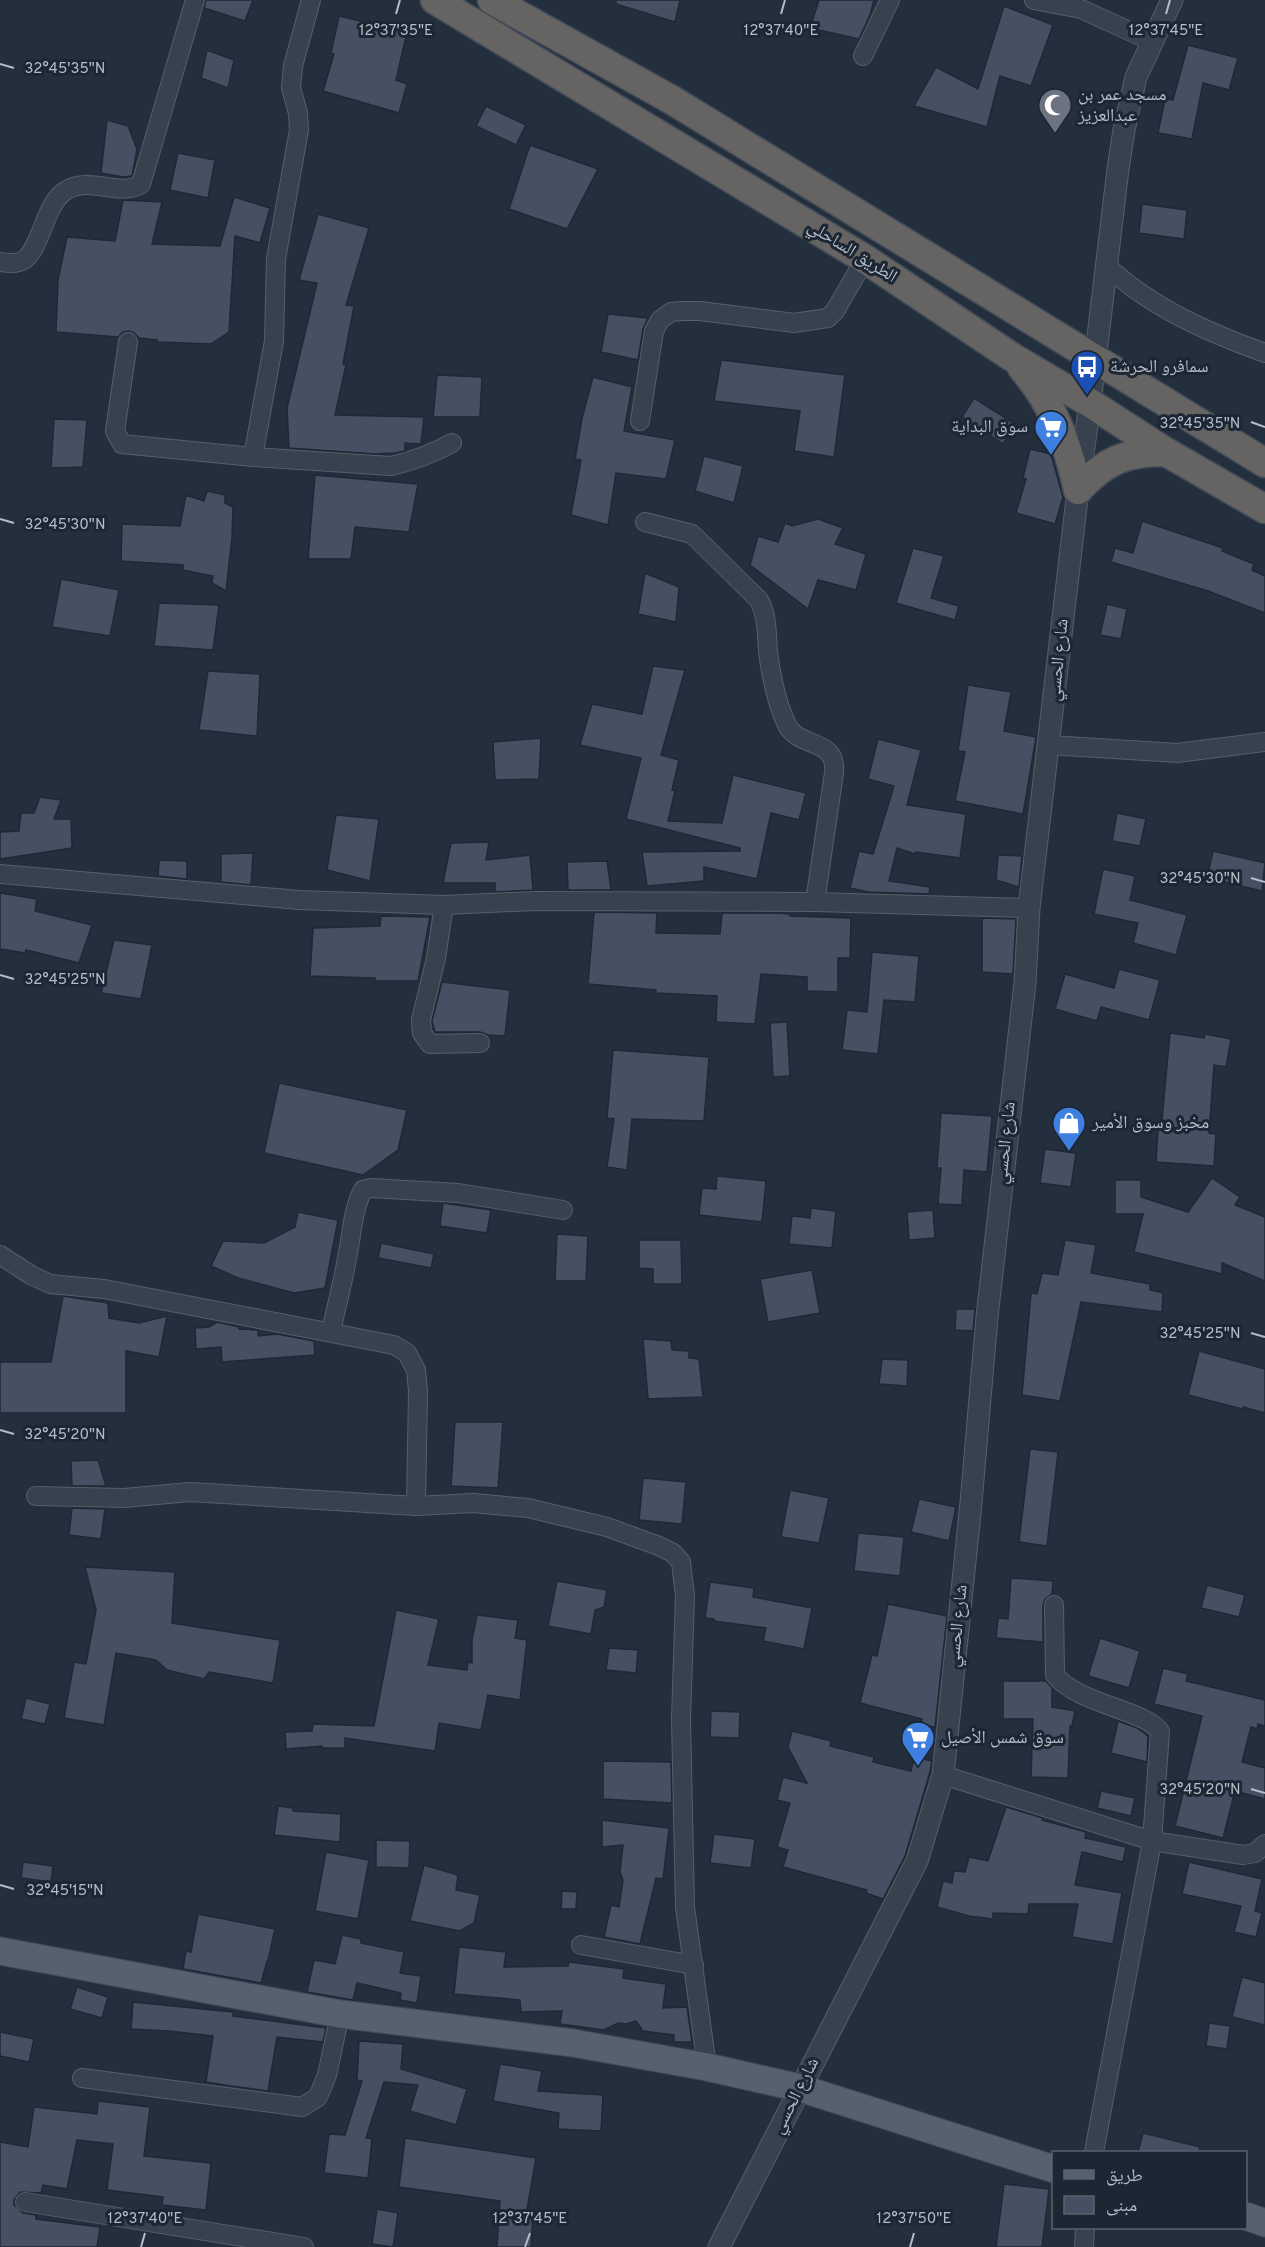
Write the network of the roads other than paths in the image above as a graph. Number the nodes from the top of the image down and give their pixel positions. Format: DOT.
graph roads {
  1 [pos="195,0"];
  2 [pos="311,0"];
  3 [pos="435,0"];
  4 [pos="492,0"];
  5 [pos="890,0"];
  6 [pos="1034,0"];
  7 [pos="1172,0"];
  8 [pos="1151,41"];
  9 [pos="863,56"];
  10 [pos="865,259"];
  11 [pos="0,262"];
  12 [pos="1107,266"];
  13 [pos="128,342"];
  14 [pos="1265,353"];
  15 [pos="1012,357"];
  16 [pos="1096,358"];
  17 [pos="1090,404"];
  18 [pos="640,422"];
  19 [pos="452,443"];
  20 [pos="1166,452"];
  21 [pos="253,457"];
  22 [pos="1265,463"];
  23 [pos="1078,490"];
  24 [pos="1265,509"];
  25 [pos="645,522"];
  26 [pos="1265,742"];
  27 [pos="1049,746"];
  28 [pos="0,874"];
  29 [pos="815,902"];
  30 [pos="444,905"];
  31 [pos="1029,908"];
  32 [pos="480,1043"];
  33 [pos="563,1210"];
  34 [pos="0,1255"];
  35 [pos="331,1332"];
  36 [pos="36,1496"];
  37 [pos="416,1506"];
  38 [pos="1054,1605"];
  39 [pos="942,1775"];
  40 [pos="1152,1841"];
  41 [pos="1265,1844"];
  42 [pos="582,1945"];
  43 [pos="0,1952"];
  44 [pos="694,1965"];
  45 [pos="340,2014"];
  46 [pos="707,2067"];
  47 [pos="82,2078"];
  48 [pos="800,2088"];
  49 [pos="1094,2151"];
  50 [pos="1052,2169"];
  51 [pos="25,2202"];
  52 [pos="1247,2217"];
  53 [pos="1265,2223"];
  54 [pos="1086,2229"];
  55 [pos="304,2247"];
  56 [pos="719,2247"];
  57 [pos="1084,2247"];
  1 -- 11 [label="street"];
  2 -- 21 [label="street"];
  3 -- 10 [label="highway, الطريق الساحلي"];
  4 -- 16 [label="highway, الطريق الساحلي"];
  5 -- 9 [label="street"];
  6 -- 8 [label="street"];
  7 -- 8 [label="street, شارع الحسي"];
  8 -- 12 [label="street, شارع الحسي"];
  10 -- 15 [label="highway, الطريق الساحلي"];
  10 -- 18 [label="street"];
  12 -- 14 [label="street"];
  12 -- 16 [label="street, شارع الحسي"];
  13 -- 21 [label="street"];
  15 -- 17 [label="highway, الطريق الساحلي"];
  15 -- 23 [label="highway"];
  16 -- 17 [label="street, شارع الحسي"];
  16 -- 22 [label="highway, الطريق الساحلي"];
  17 -- 20 [label="highway, الطريق الساحلي"];
  17 -- 23 [label="street, شارع الحسي"];
  19 -- 21 [label="street"];
  20 -- 23 [label="highway"];
  20 -- 24 [label="highway, الطريق الساحلي"];
  23 -- 27 [label="street, شارع الحسي"];
  25 -- 29 [label="street"];
  26 -- 27 [label="street"];
  27 -- 31 [label="street, شارع الحسي"];
  28 -- 30 [label="street"];
  29 -- 30 [label="street"];
  29 -- 31 [label="street"];
  30 -- 32 [label="street"];
  31 -- 39 [label="street, شارع الحسي"];
  33 -- 35 [label="street"];
  34 -- 35 [label="street"];
  35 -- 37 [label="street"];
  36 -- 37 [label="street"];
  37 -- 44 [label="street"];
  38 -- 40 [label="street"];
  39 -- 40 [label="street"];
  39 -- 48 [label="street, شارع الحسي"];
  40 -- 41 [label="street"];
  40 -- 49 [label="street"];
  42 -- 44 [label="street"];
  43 -- 45 [label="main road"];
  44 -- 46 [label="street"];
  45 -- 46 [label="main road"];
  45 -- 47 [label="street"];
  46 -- 48 [label="main road"];
  48 -- 50 [label="main road"];
  48 -- 56 [label="street, شارع الحسي"];
  51 -- 55 [label="street"];
  52 -- 53 [label="main road"];
  54 -- 57 [label="street"];
}
